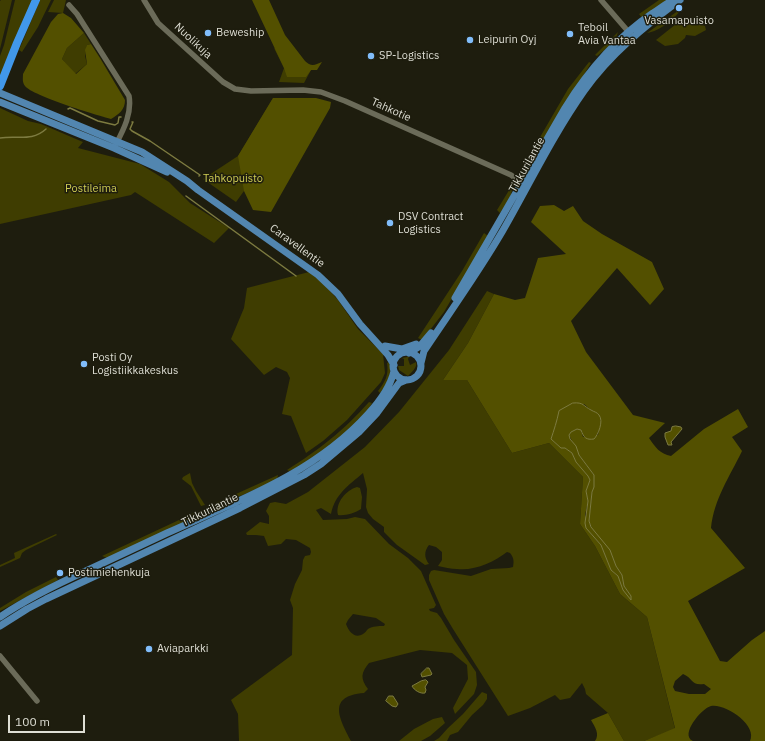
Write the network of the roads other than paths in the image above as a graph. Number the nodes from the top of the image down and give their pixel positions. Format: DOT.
graph roads {
  1 [pos="36,0"];
  2 [pos="144,0"];
  3 [pos="601,0"];
  4 [pos="674,0"];
  5 [pos="680,0"];
  6 [pos="69,5"];
  7 [pos="631,34"];
  8 [pos="0,86"];
  9 [pos="236,90"];
  10 [pos="0,93"];
  11 [pos="0,102"];
  12 [pos="116,144"];
  13 [pos="525,184"];
  14 [pos="369,335"];
  15 [pos="424,342"];
  16 [pos="384,346"];
  17 [pos="406,353"];
  18 [pos="421,363"];
  19 [pos="394,368"];
  20 [pos="406,380"];
  21 [pos="0,617"];
  22 [pos="0,626"];
  23 [pos="0,656"];
  24 [pos="37,702"];
  1 -- 8 [label="highway"];
  2 -- 9 [label="street, Nuolikuja"];
  3 -- 7 [label="street"];
  4 -- 7 [label="main road, Tikkurilantie"];
  5 -- 7 [label="main road, Tikkurilantie"];
  6 -- 12 [label="street"];
  7 -- 13 [label="main road, Tikkurilantie"];
  9 -- 13 [label="street, Tahkotie"];
  10 -- 12 [label="main road, Caravellentie"];
  11 -- 12 [label="main road, Caravellentie"];
  12 -- 14 [label="main road, Caravellentie"];
  13 -- 15 [label="main road, Tikkurilantie"];
  13 -- 18 [label="main road, Tikkurilantie"];
  14 -- 16 [label="main road, Caravellentie"];
  14 -- 19 [label="main road, Caravellentie"];
  15 -- 16 [label="main road"];
  15 -- 17 [label="main road, Tikkurilantie"];
  16 -- 17 [label="main road, Caravellentie"];
  17 -- 18 [label="main road"];
  17 -- 19 [label="main road"];
  18 -- 20 [label="main road"];
  19 -- 20 [label="main road"];
  19 -- 21 [label="main road, Tikkurilantie"];
  20 -- 22 [label="main road, Tikkurilantie"];
  23 -- 24 [label="street"];
}
